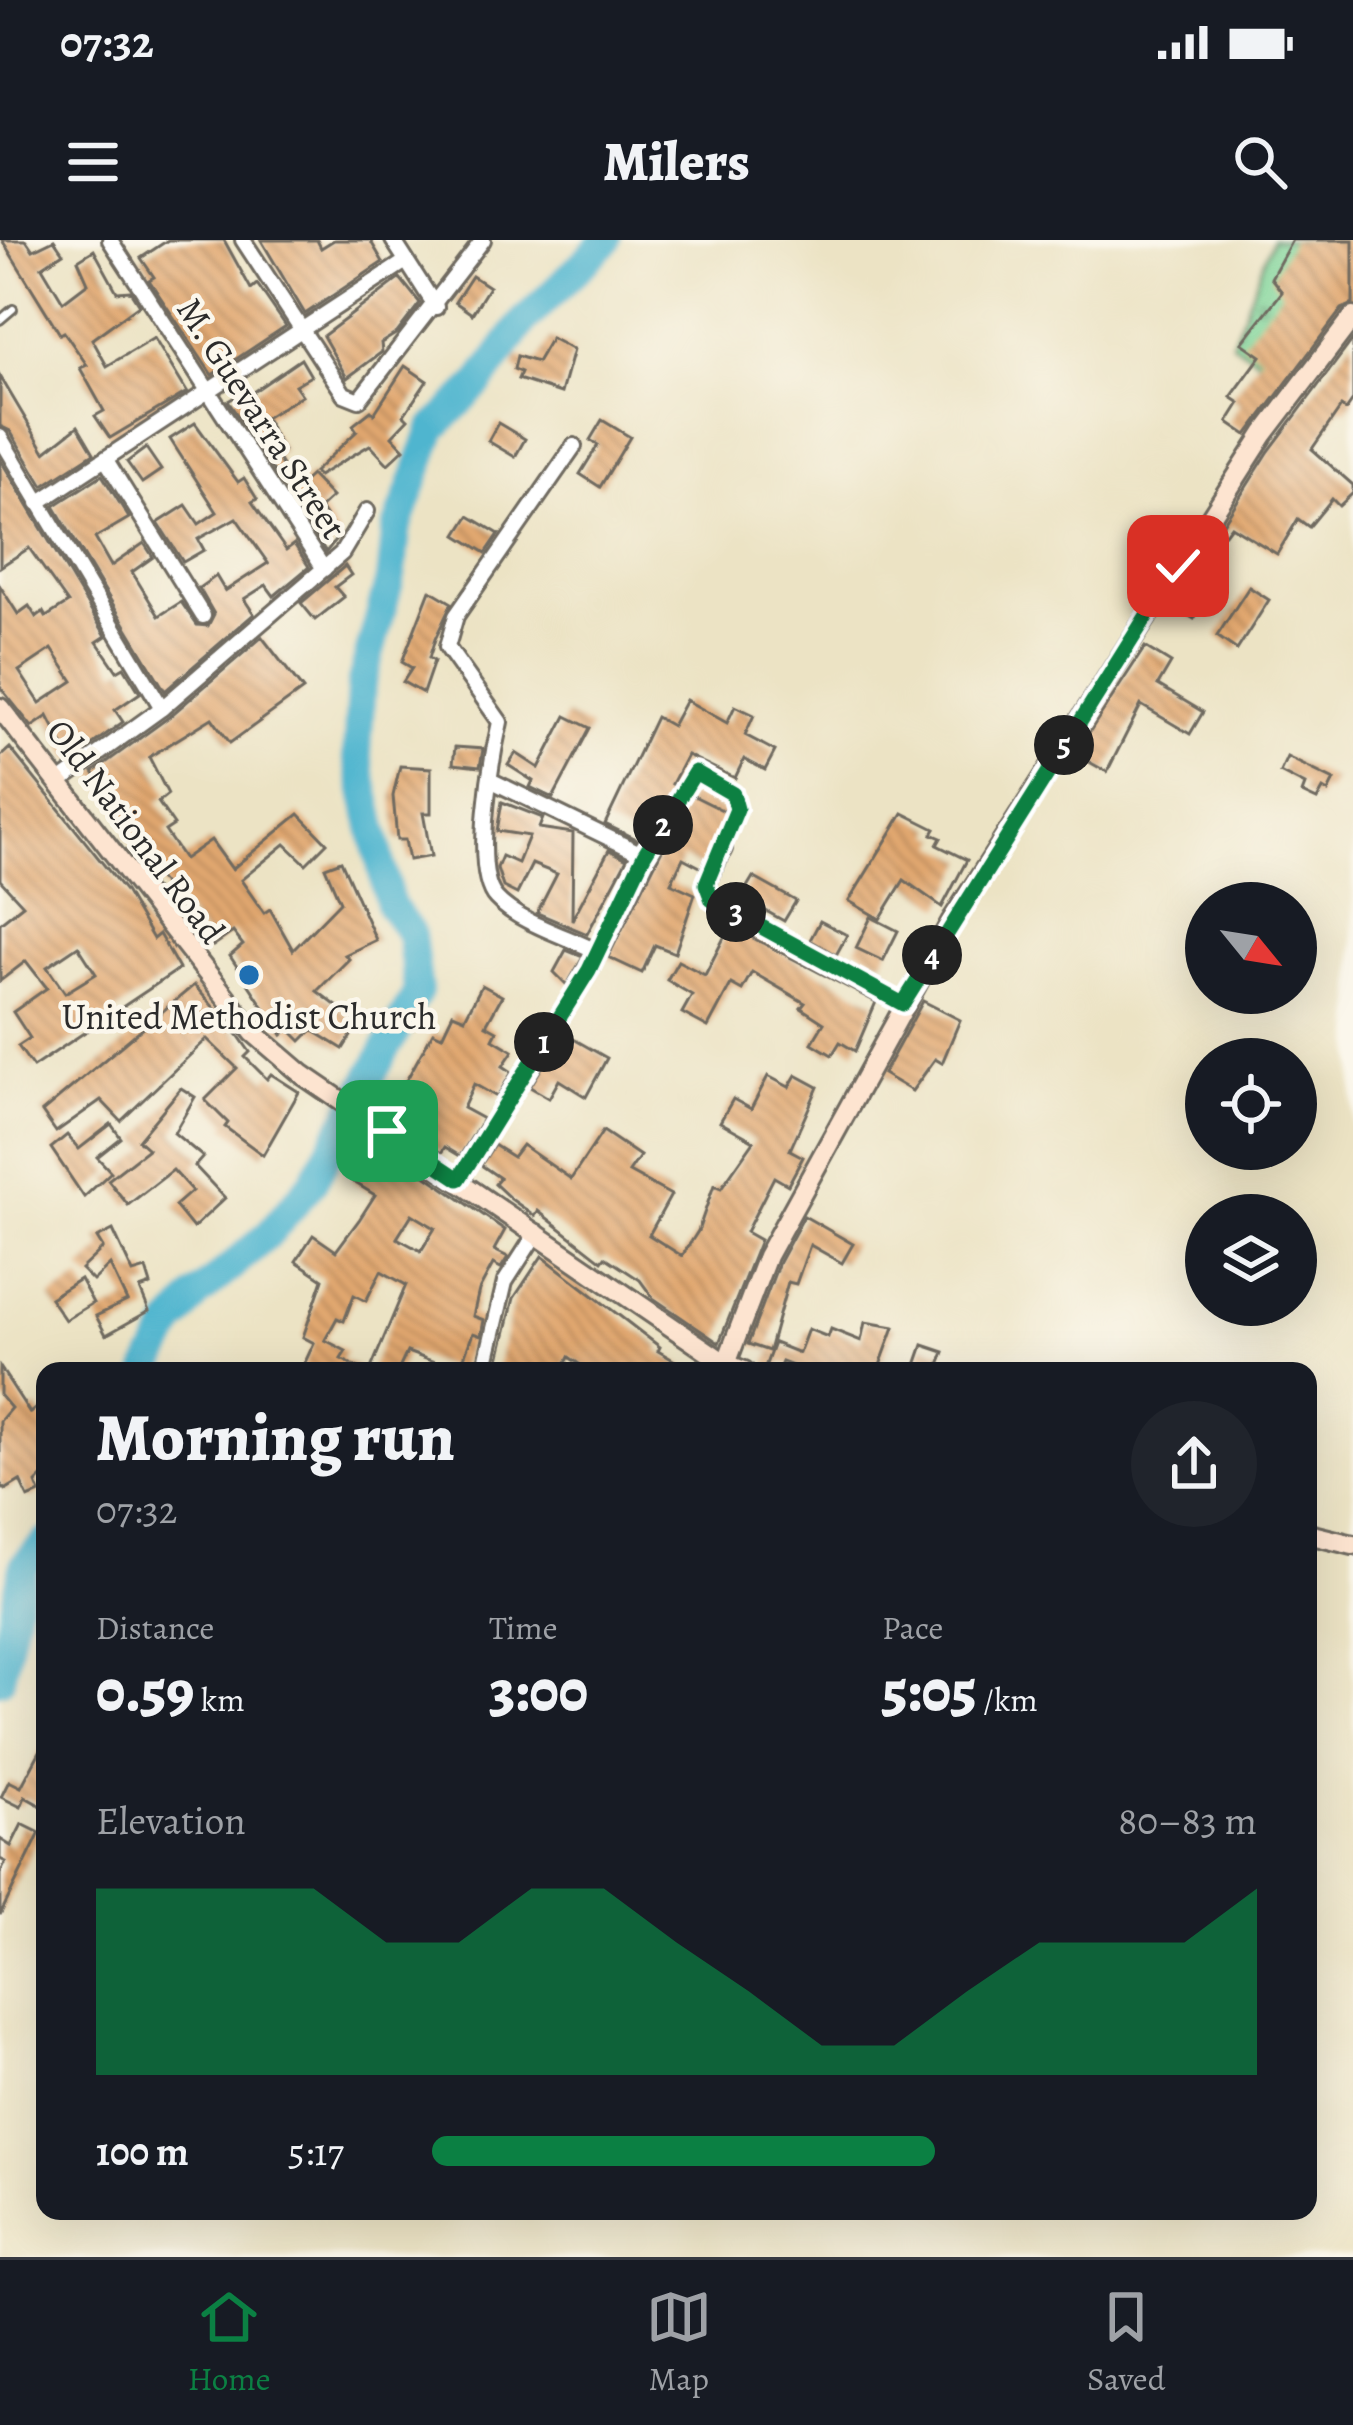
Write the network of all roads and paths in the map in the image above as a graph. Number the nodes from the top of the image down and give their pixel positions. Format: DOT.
graph roads {
  1 [pos="110,240"];
  2 [pos="243,240"];
  3 [pos="393,240"];
  4 [pos="483,240"];
  5 [pos="406,261"];
  6 [pos="436,307"];
  7 [pos="13,309"];
  8 [pos="1353,317"];
  9 [pos="0,320"];
  10 [pos="299,332"];
  11 [pos="210,395"];
  12 [pos="0,437"];
  13 [pos="574,446"];
  14 [pos="106,460"];
  15 [pos="38,503"];
  16 [pos="368,511"];
  17 [pos="323,569"];
  18 [pos="203,616"];
  19 [pos="0,708"];
  20 [pos="162,708"];
  21 [pos="490,780"];
  22 [pos="58,783"];
  23 [pos="667,818"];
  24 [pos="724,849"];
  25 [pos="644,855"];
  26 [pos="596,951"];
  27 [pos="903,1004"];
  28 [pos="459,1179"];
  29 [pos="537,1232"];
  30 [pos="486,1362"];
  31 [pos="726,1362"];
  32 [pos="737,1362"];
  33 [pos="1317,1536"];
  34 [pos="1353,1545"];
  1 -- 11 [label="street, M. Guevarra Street"];
  2 -- 10 [label="street"];
  3 -- 5 [label="street"];
  4 -- 6 [label="street"];
  5 -- 6 [label="street"];
  5 -- 10 [label="street"];
  6 -- 10 [label="street"];
  7 -- 9 [label="lane"];
  8 -- 27 [label="main road"];
  10 -- 11 [label="street"];
  11 -- 14 [label="street"];
  11 -- 17 [label="street, M. Guevarra Street"];
  12 -- 15 [label="street"];
  13 -- 21 [label="street"];
  14 -- 15 [label="street"];
  14 -- 18 [label="street"];
  15 -- 20 [label="street"];
  16 -- 17 [label="street"];
  17 -- 20 [label="street"];
  19 -- 22 [label="main road, Old National Road"];
  20 -- 22 [label="street"];
  21 -- 25 [label="street"];
  21 -- 26 [label="street"];
  22 -- 28 [label="main road, Old National Road"];
  23 -- 24 [label="lane"];
  23 -- 25 [label="street"];
  24 -- 27 [label="street"];
  25 -- 26 [label="street"];
  26 -- 28 [label="street"];
  27 -- 32 [label="main road"];
  28 -- 29 [label="main road, Old National Road"];
  29 -- 30 [label="street"];
  29 -- 31 [label="main road, Old National Road"];
  33 -- 34 [label="main road"];
}
